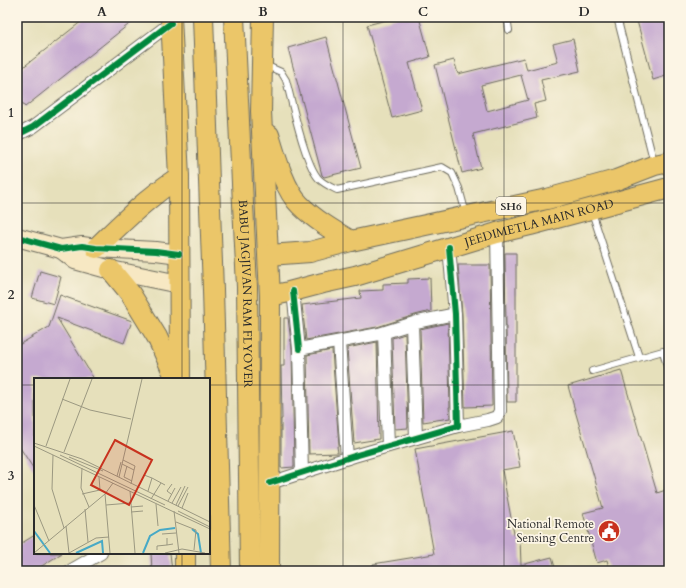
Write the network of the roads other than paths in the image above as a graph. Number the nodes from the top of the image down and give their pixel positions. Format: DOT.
graph roads {
  1 [pos="203,17"];
  2 [pos="234,17"];
  3 [pos="263,17"];
  4 [pos="507,17"];
  5 [pos="617,17"];
  6 [pos="171,20"];
  7 [pos="509,30"];
  8 [pos="262,63"];
  9 [pos="261,111"];
  10 [pos="17,135"];
  11 [pos="662,164"];
  12 [pos="179,178"];
  13 [pos="669,188"];
  14 [pos="591,209"];
  15 [pos="467,216"];
  16 [pos="497,233"];
  17 [pos="17,237"];
  18 [pos="351,241"];
  19 [pos="449,247"];
  20 [pos="96,248"];
  21 [pos="61,249"];
  22 [pos="179,254"];
  23 [pos="269,255"];
  24 [pos="111,270"];
  25 [pos="179,284"];
  26 [pos="293,291"];
  27 [pos="270,296"];
  28 [pos="454,314"];
  29 [pos="412,324"];
  30 [pos="384,333"];
  31 [pos="339,342"];
  32 [pos="299,349"];
  33 [pos="666,350"];
  34 [pos="639,357"];
  35 [pos="592,371"];
  36 [pos="669,374"];
  37 [pos="176,378"];
  38 [pos="180,378"];
  39 [pos="458,426"];
  40 [pos="416,438"];
  41 [pos="388,446"];
  42 [pos="347,458"];
  43 [pos="302,474"];
  44 [pos="270,483"];
  45 [pos="99,554"];
  46 [pos="185,554"];
  47 [pos="70,571"];
  48 [pos="186,571"];
  49 [pos="221,571"];
  50 [pos="250,571"];
  51 [pos="269,571"];
  1 -- 49 [label="main road"];
  2 -- 50 [label="main road, BABU JAGJIVAN RAM FLYOVER"];
  3 -- 8 [label="main road"];
  4 -- 7 [label="lane"];
  5 -- 11 [label="lane"];
  6 -- 10 [label="street"];
  6 -- 12 [label="main road"];
  8 -- 9 [label="main road"];
  8 -- 15 [label="lane"];
  9 -- 18 [label="main road"];
  9 -- 23 [label="main road"];
  11 -- 15 [label="main road, JEEDIMETLA MAIN ROAD / SH6"];
  12 -- 20 [label="main road"];
  12 -- 22 [label="main road"];
  13 -- 14 [label="main road, JEEDIMETLA MAIN ROAD / SH6"];
  14 -- 16 [label="main road, JEEDIMETLA MAIN ROAD / SH6"];
  14 -- 34 [label="lane"];
  15 -- 18 [label="main road, JEEDIMETLA MAIN ROAD / SH6"];
  16 -- 19 [label="main road, JEEDIMETLA MAIN ROAD / SH6"];
  16 -- 39 [label="street"];
  17 -- 21 [label="street"];
  18 -- 23 [label="main road, JEEDIMETLA MAIN ROAD / SH6"];
  19 -- 26 [label="main road, JEEDIMETLA MAIN ROAD / SH6"];
  19 -- 28 [label="street"];
  20 -- 21 [label="street"];
  20 -- 22 [label="street"];
  21 -- 24 [label="street"];
  22 -- 25 [label="main road"];
  23 -- 27 [label="main road"];
  24 -- 25 [label="street"];
  24 -- 37 [label="main road"];
  25 -- 38 [label="main road"];
  26 -- 27 [label="main road, JEEDIMETLA MAIN ROAD / SH6"];
  26 -- 32 [label="street"];
  27 -- 44 [label="main road"];
  28 -- 29 [label="street"];
  28 -- 39 [label="street"];
  29 -- 30 [label="street"];
  29 -- 40 [label="street"];
  30 -- 31 [label="street"];
  30 -- 41 [label="street"];
  31 -- 32 [label="street"];
  31 -- 42 [label="street"];
  32 -- 43 [label="street"];
  33 -- 34 [label="lane"];
  33 -- 36 [label="lane"];
  34 -- 35 [label="lane"];
  39 -- 40 [label="street"];
  40 -- 41 [label="street"];
  41 -- 42 [label="street"];
  42 -- 43 [label="street"];
  43 -- 44 [label="street"];
  44 -- 51 [label="main road"];
  45 -- 47 [label="street"];
  46 -- 48 [label="main road"];
}
